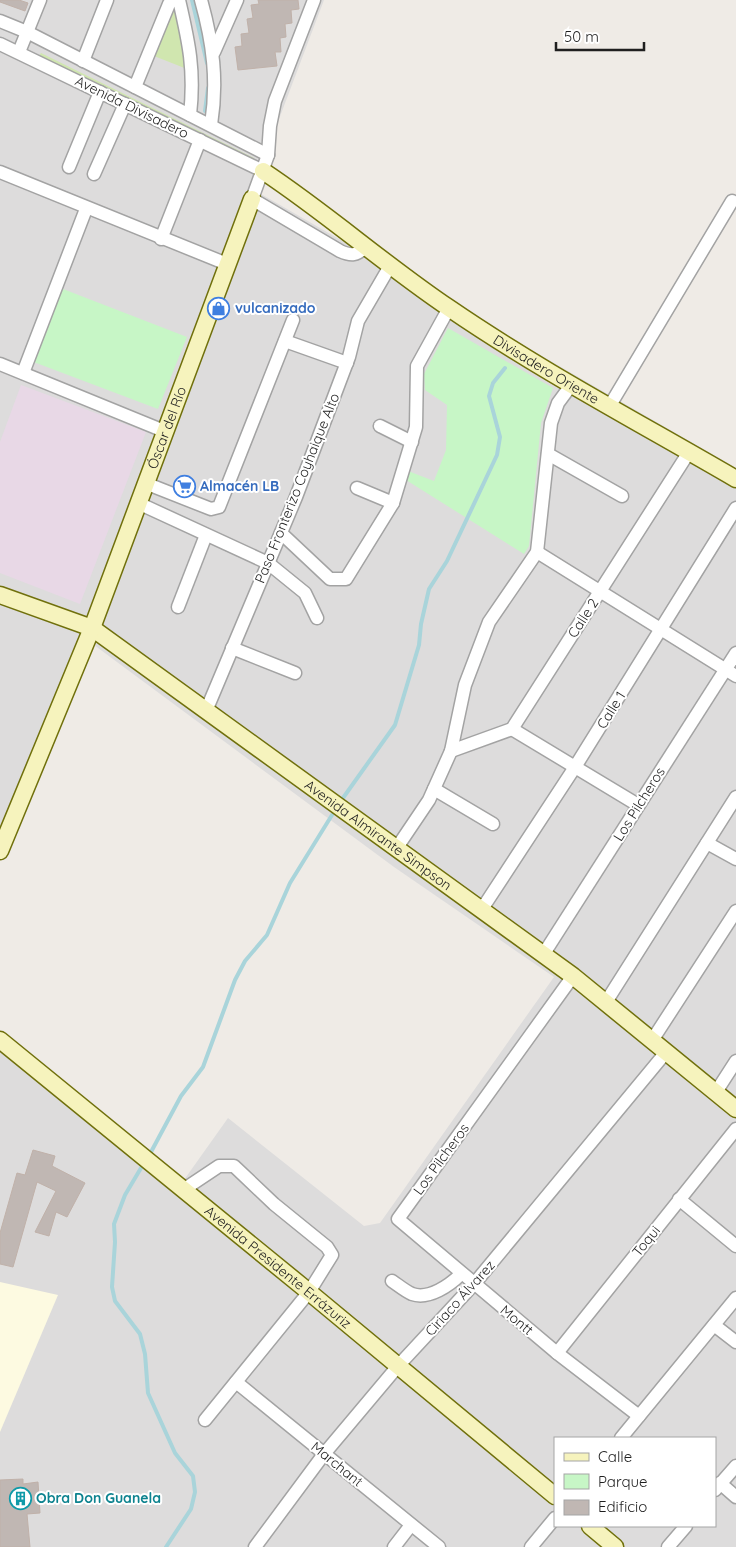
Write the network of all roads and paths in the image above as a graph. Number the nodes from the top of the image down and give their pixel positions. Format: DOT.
graph roads {
  1 [pos="40,0"];
  2 [pos="107,0"];
  3 [pos="173,0"];
  4 [pos="179,0"];
  5 [pos="201,0"];
  6 [pos="237,0"];
  7 [pos="314,0"];
  8 [pos="0,21"];
  9 [pos="27,32"];
  10 [pos="0,44"];
  11 [pos="19,52"];
  12 [pos="214,52"];
  13 [pos="83,61"];
  14 [pos="135,87"];
  15 [pos="100,92"];
  16 [pos="125,104"];
  17 [pos="190,115"];
  18 [pos="211,125"];
  19 [pos="200,140"];
  20 [pos="268,155"];
  21 [pos="69,167"];
  22 [pos="263,171"];
  23 [pos="0,172"];
  24 [pos="94,174"];
  25 [pos="252,199"];
  26 [pos="732,201"];
  27 [pos="86,209"];
  28 [pos="161,239"];
  29 [pos="366,246"];
  30 [pos="227,264"];
  31 [pos="390,266"];
  32 [pos="449,308"];
  33 [pos="293,320"];
  34 [pos="284,341"];
  35 [pos="346,363"];
  36 [pos="0,364"];
  37 [pos="23,373"];
  38 [pos="572,384"];
  39 [pos="609,407"];
  40 [pos="380,426"];
  41 [pos="164,431"];
  42 [pos="412,442"];
  43 [pos="690,452"];
  44 [pos="548,454"];
  45 [pos="736,478"];
  46 [pos="145,483"];
  47 [pos="357,488"];
  48 [pos="622,496"];
  49 [pos="138,503"];
  50 [pos="393,503"];
  51 [pos="736,508"];
  52 [pos="280,533"];
  53 [pos="206,535"];
  54 [pos="537,552"];
  55 [pos="268,563"];
  56 [pos="601,590"];
  57 [pos="0,595"];
  58 [pos="178,607"];
  59 [pos="317,618"];
  60 [pos="92,628"];
  61 [pos="661,628"];
  62 [pos="232,648"];
  63 [pos="736,652"];
  64 [pos="731,672"];
  65 [pos="295,673"];
  66 [pos="206,711"];
  67 [pos="512,729"];
  68 [pos="451,752"];
  69 [pos="575,767"];
  70 [pos="434,789"];
  71 [pos="736,797"];
  72 [pos="638,805"];
  73 [pos="493,824"];
  74 [pos="5,826"];
  75 [pos="707,842"];
  76 [pos="396,849"];
  77 [pos="0,851"];
  78 [pos="736,859"];
  79 [pos="482,909"];
  80 [pos="736,911"];
  81 [pos="543,955"];
  82 [pos="573,976"];
  83 [pos="606,1002"];
  84 [pos="0,1040"];
  85 [pos="653,1040"];
  86 [pos="667,1051"];
  87 [pos="736,1061"];
  88 [pos="716,1092"];
  89 [pos="736,1109"];
  90 [pos="736,1128"];
  91 [pos="183,1190"];
  92 [pos="679,1199"];
  93 [pos="398,1219"];
  94 [pos="736,1246"];
  95 [pos="462,1274"];
  96 [pos="392,1281"];
  97 [pos="474,1284"];
  98 [pos="309,1292"];
  99 [pos="736,1298"];
  100 [pos="714,1325"];
  101 [pos="736,1342"];
  102 [pos="557,1353"];
  103 [pos="398,1366"];
  104 [pos="236,1382"];
  105 [pos="638,1416"];
  106 [pos="205,1420"];
  107 [pos="621,1437"];
  108 [pos="324,1454"];
  109 [pos="736,1466"];
  110 [pos="718,1487"];
  111 [pos="554,1495"];
  112 [pos="736,1497"];
  113 [pos="554,1519"];
  114 [pos="411,1525"];
  115 [pos="591,1527"];
  116 [pos="685,1527"];
  117 [pos="254,1547"];
  118 [pos="394,1547"];
  119 [pos="438,1547"];
  120 [pos="531,1547"];
  121 [pos="615,1547"];
  122 [pos="668,1547"];
  1 -- 9 [label="street"];
  2 -- 13 [label="street"];
  3 -- 14 [label="street"];
  4 -- 17 [label="street"];
  5 -- 12 [label="street"];
  6 -- 12 [label="street"];
  7 -- 20 [label="street, Óscar del Río"];
  8 -- 9 [label="street, Avenida Divisadero"];
  9 -- 11 [label="street"];
  9 -- 13 [label="street, Avenida Divisadero"];
  10 -- 11 [label="street, Avenida Divisadero"];
  11 -- 15 [label="street, Avenida Divisadero"];
  12 -- 18 [label="street"];
  13 -- 14 [label="street, Avenida Divisadero"];
  14 -- 17 [label="street, Avenida Divisadero"];
  15 -- 16 [label="street, Avenida Divisadero"];
  15 -- 21 [label="street"];
  16 -- 19 [label="street, Avenida Divisadero"];
  16 -- 24 [label="street"];
  17 -- 18 [label="street, Avenida Divisadero"];
  18 -- 20 [label="street, Avenida Divisadero"];
  19 -- 22 [label="street, Avenida Divisadero"];
  19 -- 28 [label="street"];
  20 -- 22 [label="street, Óscar del Río"];
  22 -- 25 [label="street, Óscar del Río"];
  22 -- 29 [label="street, Divisadero Oriente"];
  23 -- 27 [label="street"];
  25 -- 29 [label="street"];
  25 -- 30 [label="street, Óscar del Río"];
  26 -- 39 [label="street"];
  27 -- 28 [label="street"];
  27 -- 37 [label="street"];
  28 -- 30 [label="street"];
  29 -- 31 [label="street, Divisadero Oriente"];
  30 -- 41 [label="street, Óscar del Río"];
  31 -- 32 [label="street, Divisadero Oriente"];
  31 -- 35 [label="street, Paso Fronterizo Coyhaique Alto"];
  32 -- 38 [label="street, Divisadero Oriente"];
  32 -- 42 [label="street"];
  33 -- 34 [label="street"];
  34 -- 35 [label="street"];
  34 -- 46 [label="street"];
  35 -- 52 [label="street, Paso Fronterizo Coyhaique Alto"];
  36 -- 37 [label="street"];
  37 -- 41 [label="street"];
  38 -- 39 [label="street, Divisadero Oriente"];
  38 -- 44 [label="street"];
  39 -- 43 [label="street, Divisadero Oriente"];
  40 -- 42 [label="street"];
  41 -- 46 [label="street, Óscar del Río"];
  42 -- 50 [label="street"];
  43 -- 45 [label="street, Divisadero Oriente"];
  43 -- 56 [label="street, Calle 2"];
  44 -- 48 [label="street"];
  44 -- 54 [label="street"];
  46 -- 49 [label="street, Óscar del Río"];
  47 -- 50 [label="street"];
  49 -- 53 [label="street"];
  49 -- 60 [label="street, Óscar del Río"];
  50 -- 52 [label="street"];
  51 -- 61 [label="street, Calle 1"];
  52 -- 55 [label="street, Paso Fronterizo Coyhaique Alto"];
  53 -- 55 [label="street"];
  53 -- 58 [label="street"];
  54 -- 56 [label="street"];
  54 -- 68 [label="street"];
  55 -- 59 [label="street"];
  55 -- 62 [label="street, Paso Fronterizo Coyhaique Alto"];
  56 -- 61 [label="street"];
  56 -- 67 [label="street, Calle 2"];
  57 -- 60 [label="street, Avenida Almirante Simpson"];
  60 -- 66 [label="street, Avenida Almirante Simpson"];
  60 -- 74 [label="street, Óscar del Río"];
  61 -- 64 [label="street"];
  61 -- 69 [label="street, Calle 1"];
  62 -- 65 [label="street"];
  62 -- 66 [label="street, Paso Fronterizo Coyhaique Alto"];
  63 -- 64 [label="street, Los Pilcheros"];
  64 -- 72 [label="street, Los Pilcheros"];
  66 -- 76 [label="street, Avenida Almirante Simpson"];
  67 -- 68 [label="street"];
  67 -- 69 [label="street"];
  68 -- 70 [label="street"];
  69 -- 72 [label="street"];
  69 -- 79 [label="street, Calle 1"];
  70 -- 73 [label="street"];
  70 -- 76 [label="street"];
  71 -- 75 [label="street"];
  72 -- 81 [label="street, Los Pilcheros"];
  74 -- 77 [label="street, Óscar del Río"];
  75 -- 78 [label="street"];
  75 -- 83 [label="street"];
  76 -- 79 [label="street, Avenida Almirante Simpson"];
  79 -- 81 [label="street, Avenida Almirante Simpson"];
  80 -- 85 [label="street"];
  81 -- 82 [label="street, Avenida Almirante Simpson"];
  82 -- 83 [label="street, Avenida Almirante Simpson"];
  82 -- 93 [label="street, Los Pilcheros"];
  83 -- 85 [label="street, Avenida Almirante Simpson"];
  84 -- 91 [label="street, Avenida Presidente Errázuriz"];
  85 -- 86 [label="street, Avenida Almirante Simpson"];
  86 -- 88 [label="street, Avenida Almirante Simpson"];
  86 -- 97 [label="street, Ciriaco Álvarez"];
  87 -- 88 [label="street"];
  88 -- 89 [label="street, Avenida Almirante Simpson"];
  90 -- 92 [label="street, Toqui"];
  91 -- 98 [label="street, Avenida Presidente Errázuriz"];
  91 -- 98 [label="street"];
  92 -- 94 [label="street"];
  92 -- 102 [label="street, Toqui"];
  93 -- 95 [label="street, Montt"];
  95 -- 96 [label="street"];
  95 -- 97 [label="street, Montt"];
  97 -- 102 [label="street, Montt"];
  97 -- 103 [label="street, Ciriaco Álvarez"];
  98 -- 103 [label="street, Avenida Presidente Errázuriz"];
  98 -- 104 [label="street"];
  99 -- 100 [label="street"];
  100 -- 101 [label="street"];
  100 -- 105 [label="street"];
  102 -- 105 [label="street, Montt"];
  103 -- 108 [label="street, Ciriaco Álvarez"];
  103 -- 111 [label="street, Avenida Presidente Errázuriz"];
  104 -- 106 [label="street"];
  104 -- 108 [label="street, Marchant"];
  105 -- 107 [label="street"];
  108 -- 114 [label="street, Marchant"];
  108 -- 117 [label="street, Ciriaco Álvarez"];
  109 -- 110 [label="street"];
  110 -- 112 [label="street"];
  113 -- 120 [label="street"];
  114 -- 118 [label="street"];
  114 -- 119 [label="street, Marchant"];
  115 -- 121 [label="street"];
  116 -- 122 [label="street"];
}
